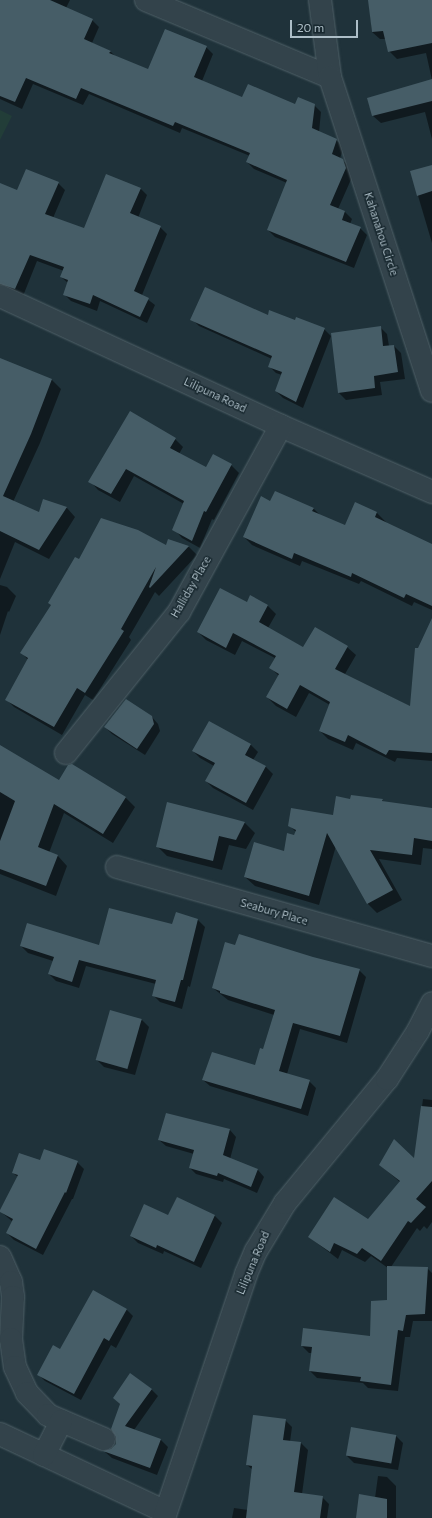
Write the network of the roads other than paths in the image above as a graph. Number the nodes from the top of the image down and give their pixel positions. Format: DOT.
graph roads {
  1 [pos="146,0"];
  2 [pos="320,0"];
  3 [pos="330,77"];
  4 [pos="0,296"];
  5 [pos="432,391"];
  6 [pos="281,426"];
  7 [pos="432,492"];
  8 [pos="66,753"];
  9 [pos="117,867"];
  10 [pos="432,956"];
  11 [pos="432,1003"];
  12 [pos="0,1257"];
  13 [pos="60,1421"];
  14 [pos="0,1434"];
  15 [pos="104,1439"];
  16 [pos="44,1455"];
  17 [pos="165,1515"];
  1 -- 3 [label="street"];
  2 -- 3 [label="street, Kahanahou Circle"];
  3 -- 5 [label="street, Kahanahou Circle"];
  4 -- 6 [label="street, Lilipuna Road"];
  6 -- 7 [label="street, Lilipuna Road"];
  6 -- 8 [label="street, Halliday Place"];
  9 -- 10 [label="street, Seabury Place"];
  11 -- 17 [label="street, Lilipuna Road"];
  12 -- 13 [label="street"];
  13 -- 15 [label="street"];
  13 -- 16 [label="street"];
  14 -- 16 [label="street"];
  16 -- 17 [label="street"];
}
